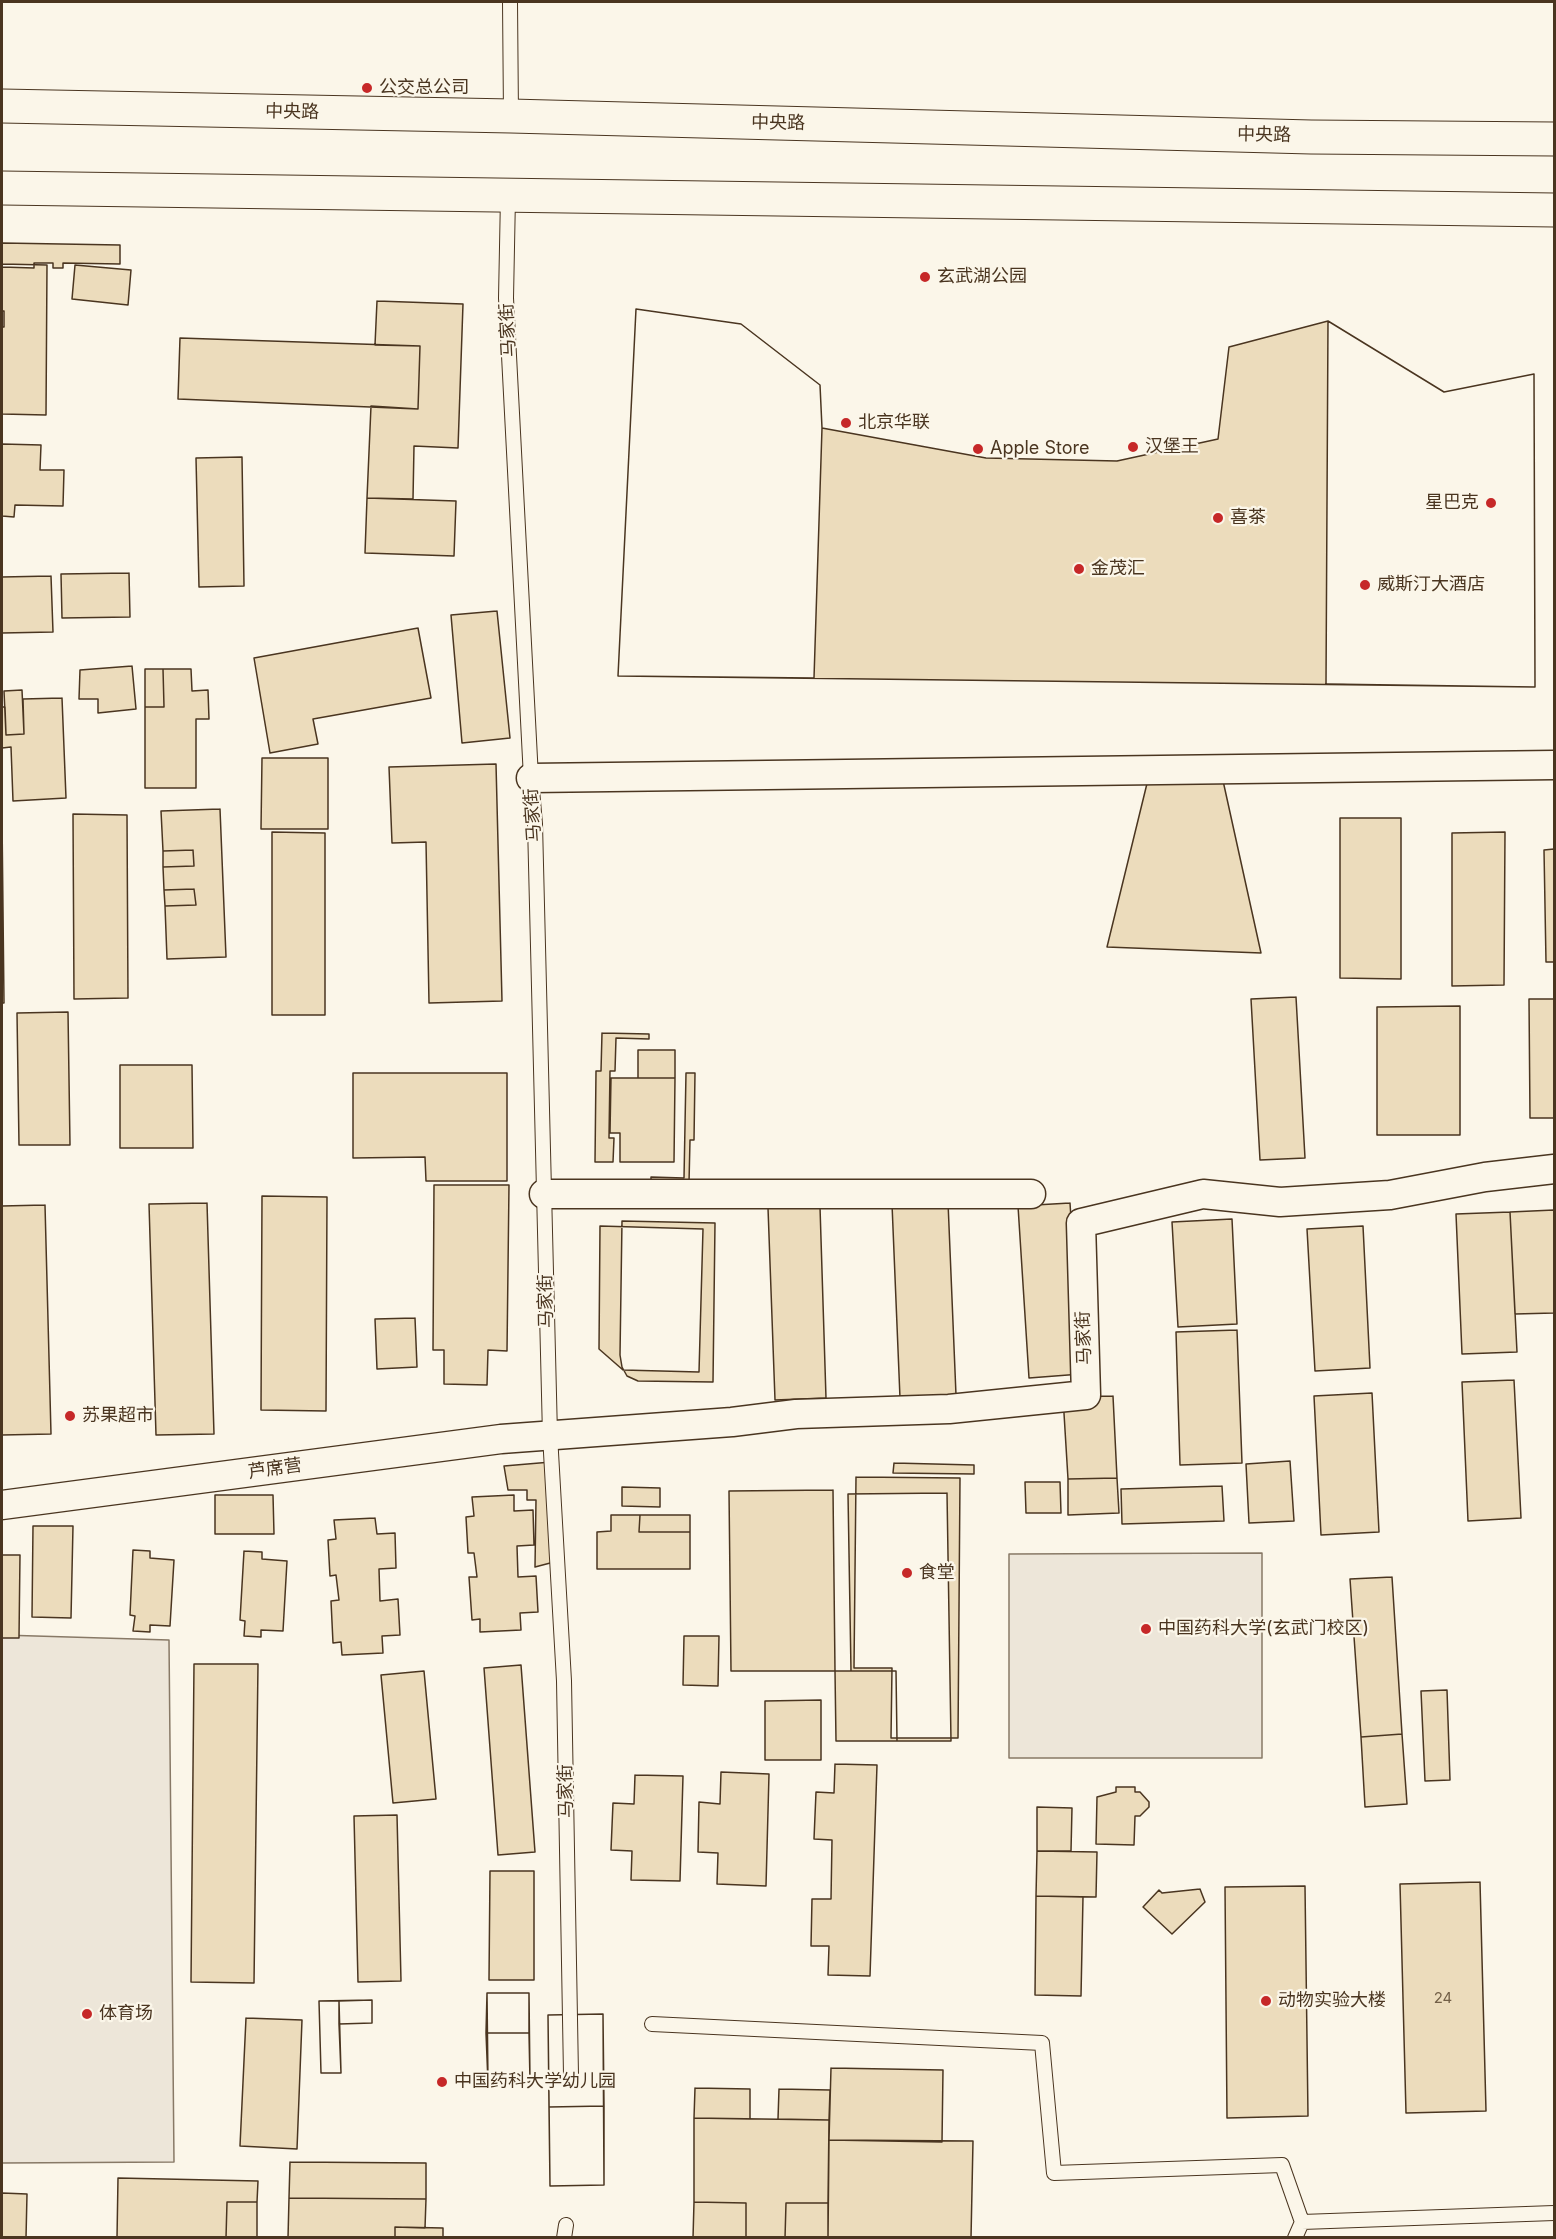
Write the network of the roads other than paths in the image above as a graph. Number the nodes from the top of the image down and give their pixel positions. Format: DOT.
graph roads {
  1 [pos="510,2"];
  2 [pos="2,106"];
  3 [pos="511,117"];
  4 [pos="1554,139"];
  5 [pos="2,188"];
  6 [pos="508,196"];
  7 [pos="1554,210"];
  8 [pos="1554,765"];
  9 [pos="531,778"];
  10 [pos="1554,1169"];
  11 [pos="544,1194"];
  12 [pos="1031,1194"];
  13 [pos="550,1436"];
  14 [pos="2,1505"];
  15 [pos="652,2024"];
  16 [pos="571,2075"];
  17 [pos="1554,2213"];
  18 [pos="1302,2222"];
  19 [pos="1295,2238"];
  1 -- 3 [label="lane"];
  2 -- 3 [label="main road, 中央路"];
  3 -- 4 [label="main road, 中央路"];
  5 -- 6 [label="main road"];
  6 -- 7 [label="main road"];
  6 -- 9 [label="lane, 马家街"];
  8 -- 9 [label="street"];
  9 -- 11 [label="lane, 马家街"];
  10 -- 13 [label="street, 马家街"];
  11 -- 12 [label="street"];
  11 -- 13 [label="lane, 马家街"];
  13 -- 14 [label="street, 芦席营"];
  13 -- 16 [label="lane, 马家街"];
  15 -- 18 [label="lane"];
  17 -- 18 [label="lane"];
  18 -- 19 [label="lane"];
}
